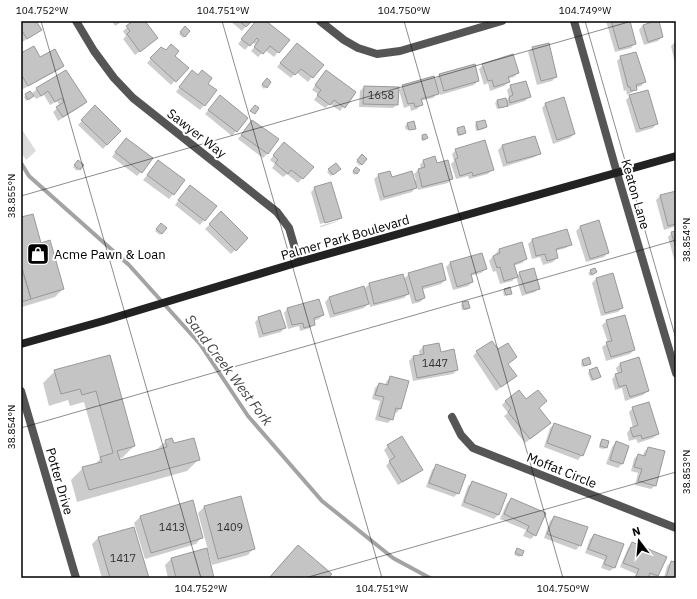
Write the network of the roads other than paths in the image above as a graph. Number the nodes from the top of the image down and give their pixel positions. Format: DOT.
graph roads {
  1 [pos="76,21"];
  2 [pos="320,21"];
  3 [pos="502,21"];
  4 [pos="574,21"];
  5 [pos="676,156"];
  6 [pos="617,173"];
  7 [pos="299,262"];
  8 [pos="21,344"];
  9 [pos="676,373"];
  10 [pos="21,391"];
  11 [pos="452,417"];
  12 [pos="676,528"];
  13 [pos="76,578"];
  1 -- 7 [label="street, Sawyer Way"];
  2 -- 3 [label="street"];
  4 -- 6 [label="street, Keaton Lane"];
  5 -- 6 [label="main road, Palmer Park Boulevard"];
  6 -- 7 [label="main road, Palmer Park Boulevard"];
  6 -- 9 [label="street, Keaton Lane"];
  7 -- 8 [label="main road, Palmer Park Boulevard"];
  10 -- 13 [label="street, Potter Drive"];
  11 -- 12 [label="street, Moffat Circle"];
}
